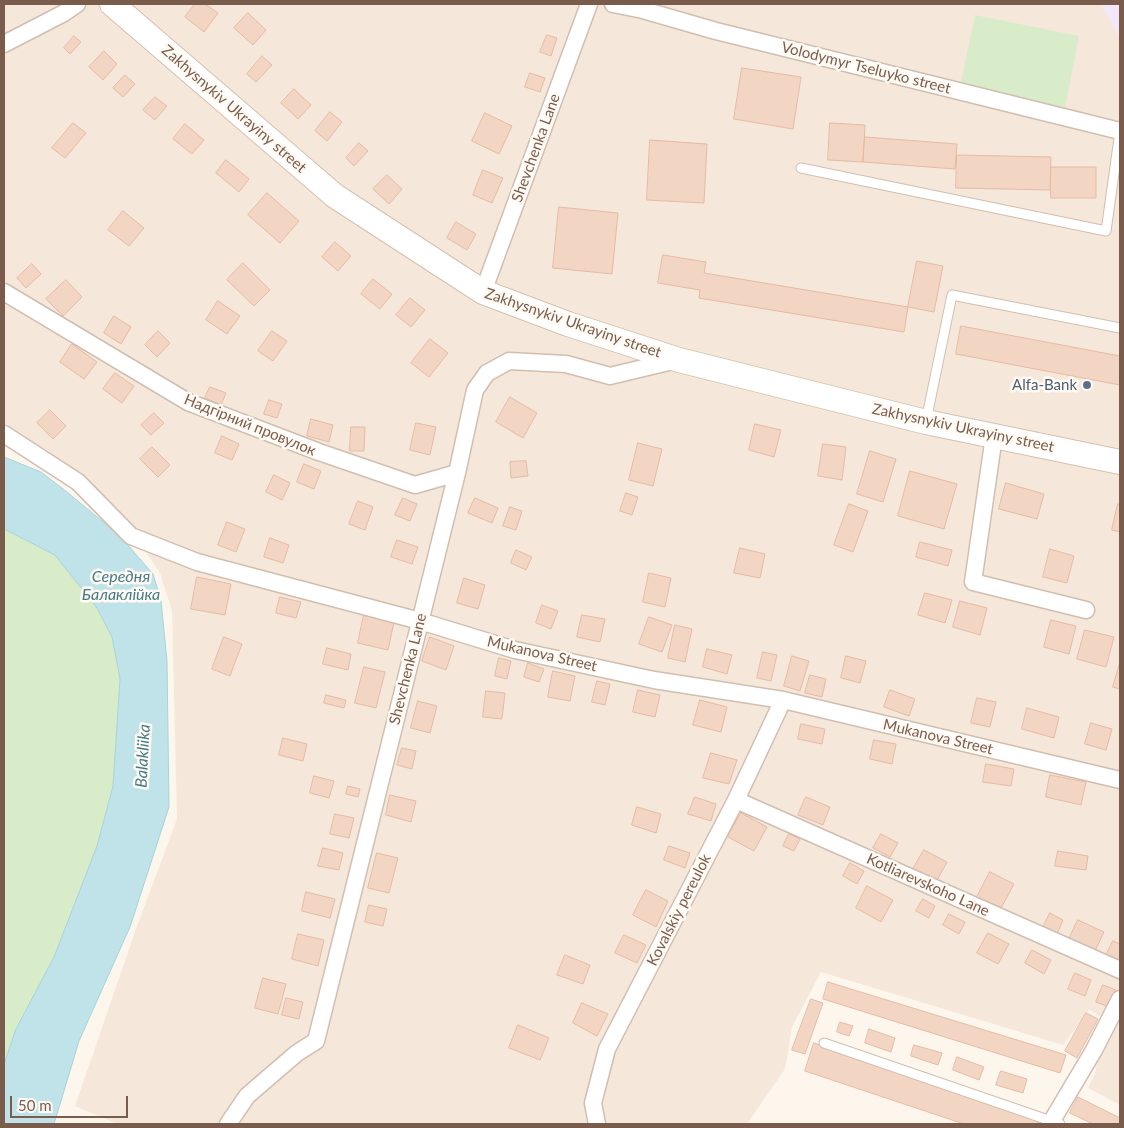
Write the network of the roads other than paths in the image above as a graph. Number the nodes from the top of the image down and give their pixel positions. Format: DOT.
graph roads {
  1 [pos="77,4"];
  2 [pos="112,4"];
  3 [pos="589,4"];
  4 [pos="613,4"];
  5 [pos="4,44"];
  6 [pos="1120,131"];
  7 [pos="801,168"];
  8 [pos="4,292"];
  9 [pos="483,292"];
  10 [pos="1120,328"];
  11 [pos="679,360"];
  12 [pos="926,422"];
  13 [pos="4,434"];
  14 [pos="994,436"];
  15 [pos="1120,462"];
  16 [pos="457,473"];
  17 [pos="1086,610"];
  18 [pos="420,621"];
  19 [pos="784,700"];
  20 [pos="1120,780"];
  21 [pos="736,800"];
  22 [pos="1120,970"];
  23 [pos="1120,999"];
  24 [pos="824,1043"];
  25 [pos="1054,1123"];
  26 [pos="228,1124"];
  27 [pos="596,1124"];
  1 -- 5 [label="street"];
  2 -- 9 [label="street, Zakhysnykiv Ukrayiny street"];
  3 -- 9 [label="street, Shevchenka Lane"];
  4 -- 6 [label="street, Volodymyr Tseluyko street"];
  6 -- 7 [label="lane"];
  8 -- 16 [label="street, Надгірний провулок"];
  9 -- 11 [label="street, Zakhysnykiv Ukrayiny street"];
  10 -- 12 [label="lane"];
  11 -- 12 [label="street, Zakhysnykiv Ukrayiny street"];
  11 -- 16 [label="street, Shevchenka Lane"];
  12 -- 14 [label="street, Zakhysnykiv Ukrayiny street"];
  13 -- 18 [label="street, Mukanova Street"];
  14 -- 15 [label="street, Zakhysnykiv Ukrayiny street"];
  14 -- 17 [label="street"];
  16 -- 18 [label="street, Shevchenka Lane"];
  18 -- 19 [label="street, Mukanova Street"];
  18 -- 26 [label="street, Shevchenka Lane"];
  19 -- 20 [label="street, Mukanova Street"];
  19 -- 21 [label="street, Kovalskiy pereulok"];
  21 -- 22 [label="street, Kotliarevskoho Lane"];
  21 -- 27 [label="street, Kovalskiy pereulok"];
  23 -- 25 [label="street"];
  24 -- 25 [label="lane"];
}
